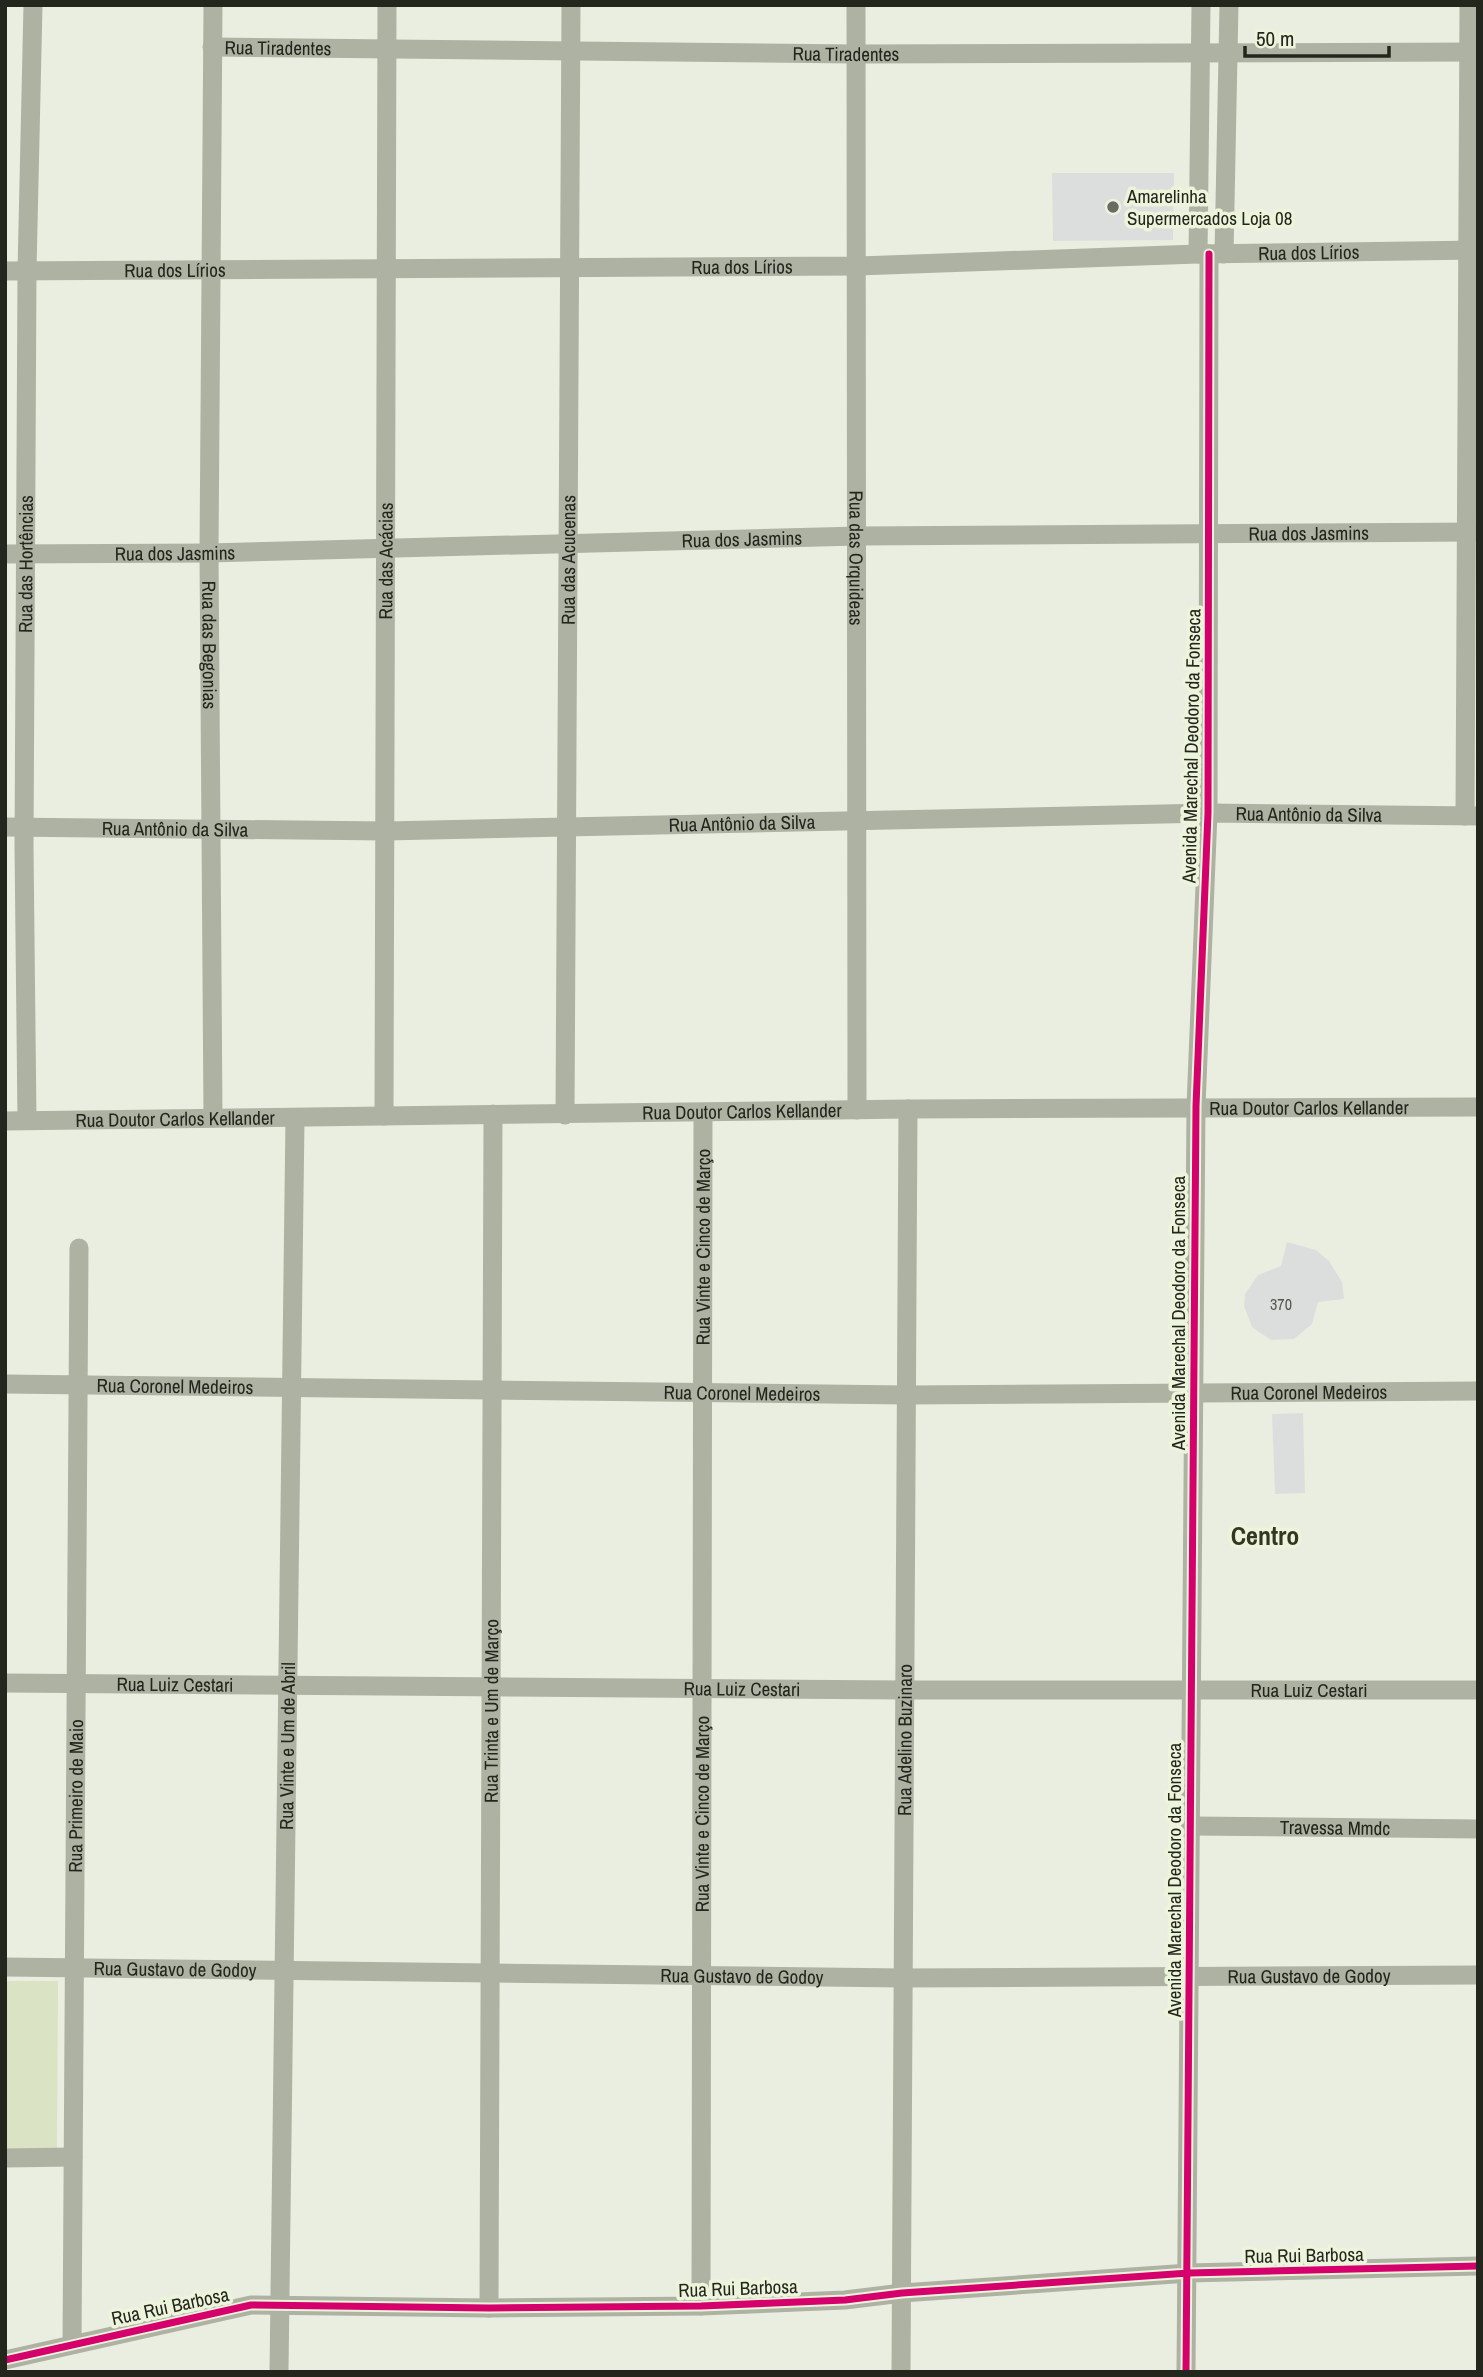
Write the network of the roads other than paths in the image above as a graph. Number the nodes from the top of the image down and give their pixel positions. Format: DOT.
graph roads {
  1 [pos="33,5"];
  2 [pos="213,5"];
  3 [pos="387,5"];
  4 [pos="571,5"];
  5 [pos="856,5"];
  6 [pos="1201,5"];
  7 [pos="1229,5"];
  8 [pos="1469,5"];
  9 [pos="212,47"];
  10 [pos="387,50"];
  11 [pos="1228,51"];
  12 [pos="1474,51"];
  13 [pos="571,52"];
  14 [pos="1200,52"];
  15 [pos="856,54"];
  16 [pos="1473,250"];
  17 [pos="1210,254"];
  18 [pos="571,266"];
  19 [pos="858,266"];
  20 [pos="210,268"];
  21 [pos="386,268"];
  22 [pos="5,271"];
  23 [pos="27,271"];
  24 [pos="1472,532"];
  25 [pos="1210,533"];
  26 [pos="858,536"];
  27 [pos="567,544"];
  28 [pos="384,549"];
  29 [pos="209,553"];
  30 [pos="5,554"];
  31 [pos="26,554"];
  32 [pos="1208,813"];
  33 [pos="1471,816"];
  34 [pos="858,820"];
  35 [pos="567,825"];
  36 [pos="15,826"];
  37 [pos="211,831"];
  38 [pos="386,831"];
  39 [pos="1196,1106"];
  40 [pos="1478,1107"];
  41 [pos="908,1109"];
  42 [pos="858,1110"];
  43 [pos="703,1114"];
  44 [pos="493,1115"];
  45 [pos="565,1115"];
  46 [pos="384,1116"];
  47 [pos="213,1118"];
  48 [pos="295,1118"];
  49 [pos="27,1120"];
  50 [pos="5,1121"];
  51 [pos="79,1248"];
  52 [pos="5,1384"];
  53 [pos="78,1386"];
  54 [pos="291,1390"];
  55 [pos="492,1391"];
  56 [pos="1193,1391"];
  57 [pos="1478,1391"];
  58 [pos="702,1392"];
  59 [pos="907,1395"];
  60 [pos="5,1684"];
  61 [pos="76,1685"];
  62 [pos="288,1687"];
  63 [pos="491,1688"];
  64 [pos="702,1689"];
  65 [pos="1191,1689"];
  66 [pos="905,1690"];
  67 [pos="1478,1690"];
  68 [pos="1191,1826"];
  69 [pos="1478,1829"];
  70 [pos="5,1967"];
  71 [pos="72,1968"];
  72 [pos="284,1970"];
  73 [pos="490,1971"];
  74 [pos="701,1975"];
  75 [pos="1478,1975"];
  76 [pos="1190,1977"];
  77 [pos="903,1978"];
  78 [pos="73,2157"];
  79 [pos="5,2158"];
  80 [pos="1478,2266"];
  81 [pos="1189,2273"];
  82 [pos="902,2293"];
  83 [pos="280,2303"];
  84 [pos="701,2306"];
  85 [pos="489,2308"];
  86 [pos="72,2344"];
  87 [pos="5,2360"];
  88 [pos="279,2372"];
  89 [pos="901,2372"];
  90 [pos="1186,2372"];
  1 -- 23 [label="street, Rua das Hortências"];
  2 -- 9 [label="street, Rua das Begonias"];
  3 -- 10 [label="street, Rua das Acácias"];
  4 -- 13 [label="street, Rua das Acucenas"];
  5 -- 15 [label="street, Rua das Orquideas"];
  6 -- 14 [label="street, Avenida Marechal Deodoro da Fonseca"];
  7 -- 11 [label="street, Avenida Marechal Deodoro da Fonseca"];
  8 -- 12 [label="street"];
  9 -- 10 [label="street, Rua Tiradentes"];
  9 -- 20 [label="street, Rua das Begonias"];
  10 -- 13 [label="street, Rua Tiradentes"];
  10 -- 21 [label="street, Rua das Acácias"];
  11 -- 12 [label="street, Rua Tiradentes"];
  11 -- 14 [label="street, Rua Tiradentes"];
  11 -- 17 [label="street, Avenida Marechal Deodoro da Fonseca"];
  12 -- 16 [label="street"];
  13 -- 15 [label="street, Rua Tiradentes"];
  13 -- 18 [label="street, Rua das Acucenas"];
  14 -- 15 [label="street, Rua Tiradentes"];
  14 -- 17 [label="street, Avenida Marechal Deodoro da Fonseca"];
  15 -- 19 [label="street, Rua das Orquideas"];
  16 -- 17 [label="street, Rua dos Lírios"];
  16 -- 24 [label="street"];
  17 -- 19 [label="street, Rua dos Lírios"];
  17 -- 25 [label="street, Avenida Marechal Deodoro da Fonseca"];
  18 -- 19 [label="street, Rua dos Lírios"];
  18 -- 21 [label="street, Rua dos Lírios"];
  18 -- 27 [label="street, Rua das Acucenas"];
  19 -- 26 [label="street, Rua das Orquideas"];
  20 -- 21 [label="street, Rua dos Lírios"];
  20 -- 23 [label="street, Rua dos Lírios"];
  20 -- 29 [label="street, Rua das Begonias"];
  21 -- 28 [label="street, Rua das Acácias"];
  22 -- 23 [label="street, Rua dos Lírios"];
  23 -- 31 [label="street, Rua das Hortências"];
  24 -- 25 [label="street, Rua dos Jasmins"];
  24 -- 33 [label="street"];
  25 -- 26 [label="street, Rua dos Jasmins"];
  25 -- 32 [label="street, Avenida Marechal Deodoro da Fonseca"];
  26 -- 27 [label="street, Rua dos Jasmins"];
  26 -- 34 [label="street, Rua das Orquideas"];
  27 -- 28 [label="street, Rua dos Jasmins"];
  27 -- 35 [label="street, Rua das Acucenas"];
  28 -- 29 [label="street, Rua dos Jasmins"];
  28 -- 38 [label="street, Rua das Acácias"];
  29 -- 31 [label="street, Rua dos Jasmins"];
  29 -- 37 [label="street, Rua das Begonias"];
  30 -- 31 [label="street, Rua dos Jasmins"];
  31 -- 36 [label="street, Rua das Hortências"];
  32 -- 33 [label="street, Rua Antônio da Silva"];
  32 -- 34 [label="street, Rua Antônio da Silva"];
  32 -- 39 [label="street, Avenida Marechal Deodoro da Fonseca"];
  34 -- 35 [label="street, Rua Antônio da Silva"];
  34 -- 42 [label="street, Rua das Orquideas"];
  35 -- 38 [label="street, Rua Antônio da Silva"];
  35 -- 45 [label="street, Rua das Acucenas"];
  36 -- 37 [label="street, Rua Antônio da Silva"];
  36 -- 49 [label="street, Rua das Hortências"];
  37 -- 38 [label="street, Rua Antônio da Silva"];
  37 -- 47 [label="street, Rua das Begonias"];
  38 -- 46 [label="street, Rua das Acácias"];
  39 -- 40 [label="street, Rua Doutor Carlos Kellander"];
  39 -- 41 [label="street, Rua Doutor Carlos Kellander"];
  39 -- 56 [label="street, Avenida Marechal Deodoro da Fonseca"];
  41 -- 42 [label="street, Rua Doutor Carlos Kellander"];
  41 -- 59 [label="street, Rua Adelino Buzinaro"];
  42 -- 43 [label="street, Rua Doutor Carlos Kellander"];
  43 -- 45 [label="street, Rua Doutor Carlos Kellander"];
  43 -- 58 [label="street, Rua Vinte e Cinco de Março"];
  44 -- 45 [label="street, Rua Doutor Carlos Kellander"];
  44 -- 46 [label="street, Rua Doutor Carlos Kellander"];
  44 -- 55 [label="street, Rua Trinta e Um de Março"];
  46 -- 48 [label="street, Rua Doutor Carlos Kellander"];
  47 -- 48 [label="street, Rua Doutor Carlos Kellander"];
  47 -- 49 [label="street, Rua Doutor Carlos Kellander"];
  48 -- 54 [label="street, Rua Vinte e Um de Abril"];
  49 -- 50 [label="street, Rua Doutor Carlos Kellander"];
  51 -- 53 [label="street, Rua Primeiro de Maio"];
  52 -- 53 [label="street, Rua Coronel Medeiros"];
  53 -- 54 [label="street, Rua Coronel Medeiros"];
  53 -- 61 [label="street, Rua Primeiro de Maio"];
  54 -- 55 [label="street, Rua Coronel Medeiros"];
  54 -- 62 [label="street, Rua Vinte e Um de Abril"];
  55 -- 58 [label="street, Rua Coronel Medeiros"];
  55 -- 63 [label="street, Rua Trinta e Um de Março"];
  56 -- 57 [label="street, Rua Coronel Medeiros"];
  56 -- 59 [label="street, Rua Coronel Medeiros"];
  56 -- 65 [label="street, Avenida Marechal Deodoro da Fonseca"];
  58 -- 59 [label="street, Rua Coronel Medeiros"];
  58 -- 64 [label="street, Rua Vinte e Cinco de Março"];
  59 -- 66 [label="street, Rua Adelino Buzinaro"];
  60 -- 61 [label="street, Rua Luiz Cestari"];
  61 -- 62 [label="street, Rua Luiz Cestari"];
  61 -- 71 [label="street, Rua Primeiro de Maio"];
  62 -- 63 [label="street, Rua Luiz Cestari"];
  62 -- 72 [label="street, Rua Vinte e Um de Abril"];
  63 -- 64 [label="street, Rua Luiz Cestari"];
  63 -- 73 [label="street, Rua Trinta e Um de Março"];
  64 -- 66 [label="street, Rua Luiz Cestari"];
  64 -- 74 [label="street, Rua Vinte e Cinco de Março"];
  65 -- 66 [label="street, Rua Luiz Cestari"];
  65 -- 67 [label="street, Rua Luiz Cestari"];
  65 -- 68 [label="street, Avenida Marechal Deodoro da Fonseca"];
  66 -- 77 [label="street, Rua Adelino Buzinaro"];
  68 -- 69 [label="street, Travessa Mmdc"];
  68 -- 76 [label="street, Avenida Marechal Deodoro da Fonseca"];
  70 -- 71 [label="street, Rua Gustavo de Godoy"];
  71 -- 72 [label="street, Rua Gustavo de Godoy"];
  71 -- 78 [label="street, Rua Primeiro de Maio"];
  72 -- 73 [label="street, Rua Gustavo de Godoy"];
  72 -- 83 [label="street, Rua Vinte e Um de Abril"];
  73 -- 74 [label="street, Rua Gustavo de Godoy"];
  73 -- 85 [label="street, Rua Trinta e Um de Março"];
  74 -- 77 [label="street, Rua Gustavo de Godoy"];
  74 -- 84 [label="street, Rua Vinte e Cinco de Março"];
  75 -- 76 [label="street, Rua Gustavo de Godoy"];
  76 -- 77 [label="street, Rua Gustavo de Godoy"];
  76 -- 81 [label="street, Avenida Marechal Deodoro da Fonseca"];
  77 -- 82 [label="street, Rua Adelino Buzinaro"];
  78 -- 79 [label="street"];
  78 -- 86 [label="street, Rua Primeiro de Maio"];
  80 -- 81 [label="street, Rua Rui Barbosa"];
  81 -- 82 [label="street, Rua Rui Barbosa"];
  81 -- 90 [label="street, Avenida Marechal Deodoro da Fonseca"];
  82 -- 84 [label="street, Rua Rui Barbosa"];
  82 -- 89 [label="street, Rua Adelino Buzinaro"];
  83 -- 85 [label="street, Rua Rui Barbosa"];
  83 -- 86 [label="street, Rua Rui Barbosa"];
  83 -- 88 [label="street, Rua Vinte e Um de Abril"];
  84 -- 85 [label="street, Rua Rui Barbosa"];
  86 -- 87 [label="street, Rua Rui Barbosa"];
}
